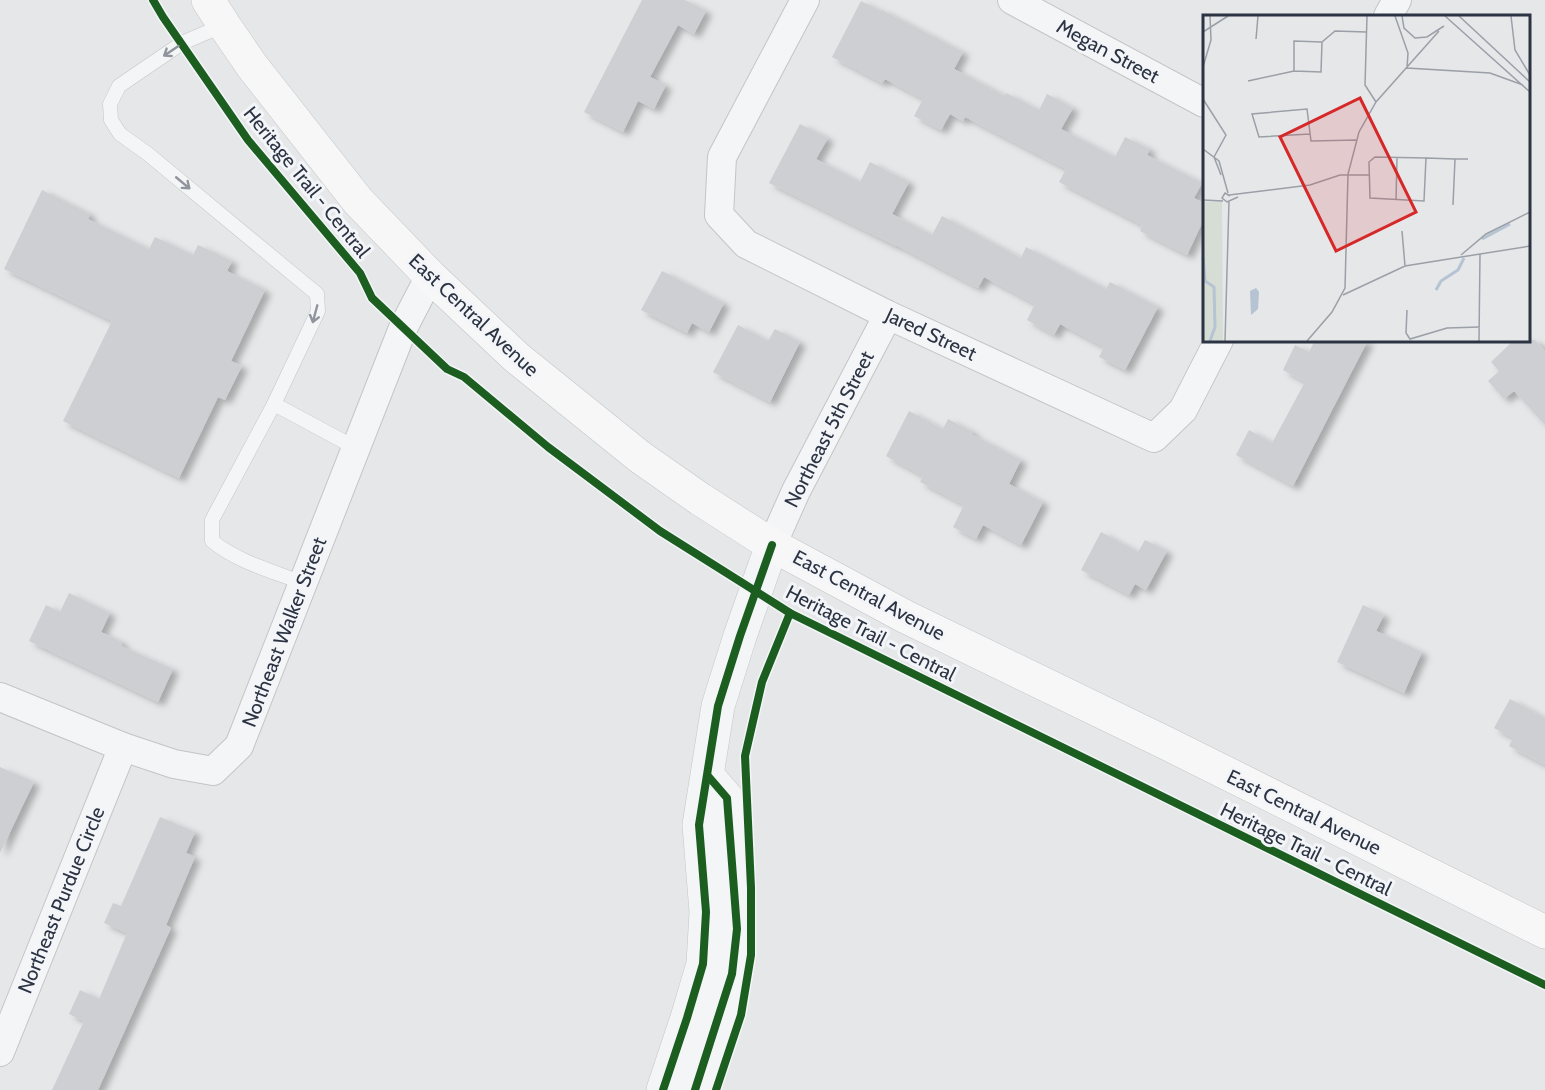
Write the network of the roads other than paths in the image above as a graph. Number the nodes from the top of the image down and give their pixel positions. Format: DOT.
graph roads {
  1 [pos="805,0"];
  2 [pos="1012,0"];
  3 [pos="1397,0"];
  4 [pos="216,13"];
  5 [pos="1389,15"];
  6 [pos="1203,102"];
  7 [pos="430,276"];
  8 [pos="888,315"];
  9 [pos="1218,342"];
  10 [pos="274,404"];
  11 [pos="356,448"];
  12 [pos="772,545"];
  13 [pos="303,583"];
  14 [pos="0,697"];
  15 [pos="123,747"];
  16 [pos="708,776"];
  17 [pos="1545,932"];
  18 [pos="0,1052"];
  19 [pos="663,1090"];
  20 [pos="695,1090"];
  1 -- 8 [label="street, Jared Street"];
  2 -- 6 [label="street, Megan Street"];
  3 -- 5 [label="street"];
  4 -- 7 [label="main road, East Central Avenue"];
  4 -- 10 [label="lane, one-way"];
  7 -- 11 [label="street, Northeast Walker Street"];
  7 -- 12 [label="main road, East Central Avenue"];
  8 -- 9 [label="street, Jared Street"];
  8 -- 12 [label="street, Northeast 5th Street"];
  10 -- 11 [label="lane"];
  10 -- 13 [label="lane"];
  11 -- 13 [label="street, Northeast Walker Street"];
  12 -- 16 [label="street"];
  12 -- 17 [label="main road, East Central Avenue"];
  13 -- 15 [label="street, Northeast Walker Street"];
  14 -- 15 [label="street, Northeast Walker Street"];
  15 -- 18 [label="street, Northeast Purdue Circle"];
  16 -- 19 [label="street"];
  16 -- 20 [label="street"];
}
